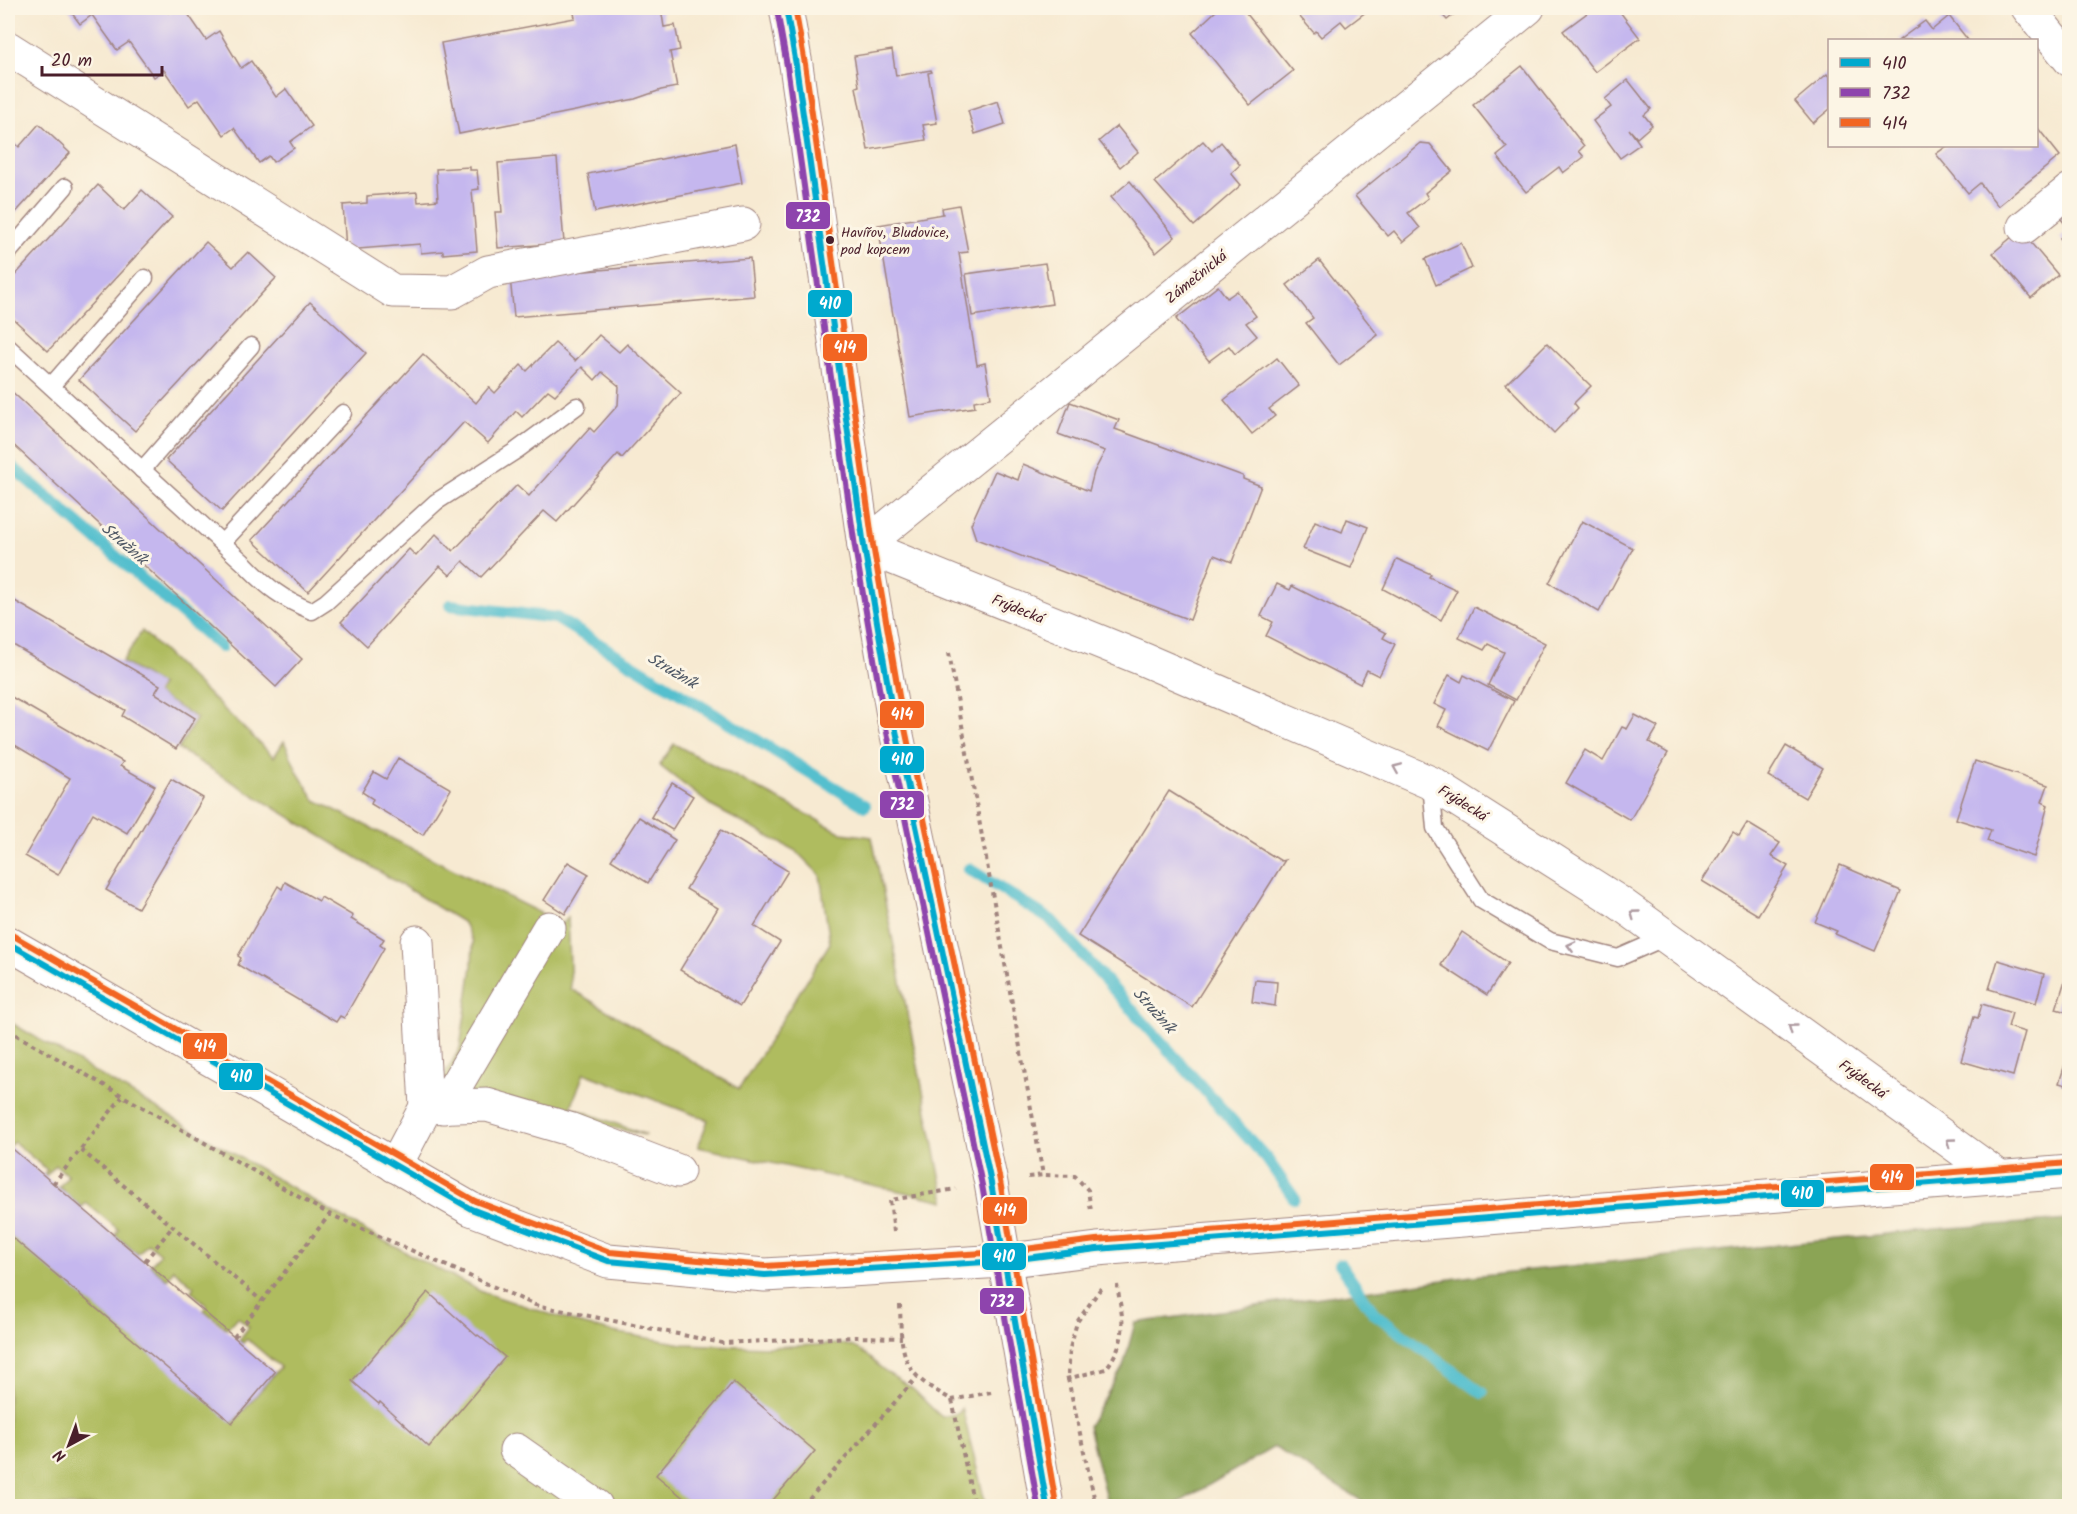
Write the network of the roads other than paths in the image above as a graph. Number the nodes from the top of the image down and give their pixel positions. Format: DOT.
graph roads {
  1 [pos="786,8"];
  2 [pos="1528,8"];
  3 [pos="2028,8"];
  4 [pos="8,48"];
  5 [pos="2070,60"];
  6 [pos="65,187"];
  7 [pos="2070,190"];
  8 [pos="743,224"];
  9 [pos="2024,227"];
  10 [pos="8,253"];
  11 [pos="145,278"];
  12 [pos="250,346"];
  13 [pos="8,347"];
  14 [pos="51,386"];
  15 [pos="577,406"];
  16 [pos="343,413"];
  17 [pos="142,470"];
  18 [pos="222,543"];
  19 [pos="864,546"];
  20 [pos="1431,783"];
  21 [pos="549,928"];
  22 [pos="1666,937"];
  23 [pos="417,942"];
  24 [pos="8,943"];
  25 [pos="434,1107"];
  26 [pos="395,1166"];
  27 [pos="678,1171"];
  28 [pos="2070,1172"];
  29 [pos="1998,1176"];
  30 [pos="1003,1261"];
  31 [pos="516,1450"];
  32 [pos="596,1506"];
  33 [pos="1047,1506"];
  1 -- 19 [label="street"];
  2 -- 19 [label="street, Zámečnická"];
  3 -- 5 [label="street"];
  4 -- 8 [label="street"];
  6 -- 10 [label="lane"];
  7 -- 9 [label="street"];
  11 -- 14 [label="lane"];
  12 -- 17 [label="lane"];
  13 -- 14 [label="lane"];
  14 -- 17 [label="lane"];
  15 -- 18 [label="lane"];
  16 -- 18 [label="lane"];
  17 -- 18 [label="lane"];
  20 -- 19 [label="street, Frýdecká, one-way"];
  19 -- 30 [label="street"];
  22 -- 20 [label="street, Frýdecká, one-way"];
  22 -- 20 [label="lane, one-way"];
  21 -- 25 [label="street"];
  29 -- 22 [label="street, Frýdecká, one-way"];
  23 -- 25 [label="street"];
  24 -- 26 [label="street"];
  25 -- 26 [label="street"];
  25 -- 27 [label="street"];
  26 -- 30 [label="street"];
  28 -- 29 [label="street"];
  29 -- 30 [label="street"];
  30 -- 33 [label="street"];
  31 -- 32 [label="street"];
}
